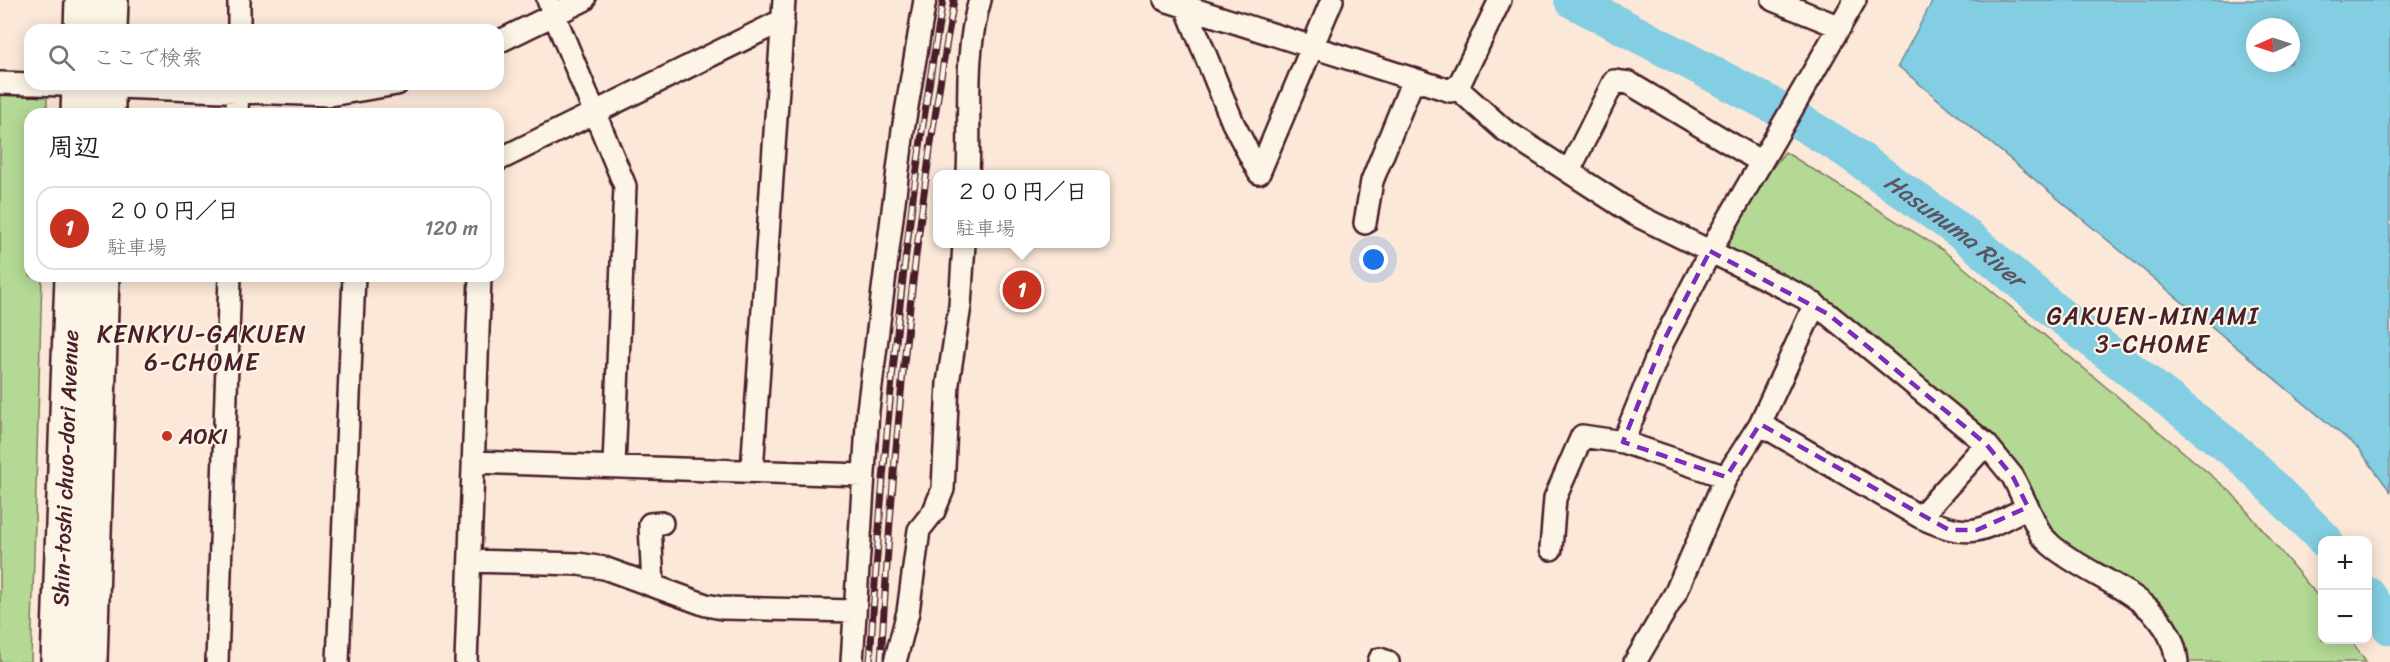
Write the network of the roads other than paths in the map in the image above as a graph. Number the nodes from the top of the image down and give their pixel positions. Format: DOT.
graph roads {
  1 [pos="82,0"];
  2 [pos="111,0"];
  3 [pos="239,0"];
  4 [pos="584,0"];
  5 [pos="925,0"];
  6 [pos="980,0"];
  7 [pos="1165,0"];
  8 [pos="1332,0"];
  9 [pos="1500,0"];
  10 [pos="1855,0"];
  11 [pos="1783,2"];
  12 [pos="1186,6"];
  13 [pos="551,7"];
  14 [pos="784,10"];
  15 [pos="81,24"];
  16 [pos="110,24"];
  17 [pos="239,24"];
  18 [pos="1840,27"];
  19 [pos="504,38"];
  20 [pos="1314,47"];
  21 [pos="1413,81"];
  22 [pos="0,83"];
  23 [pos="24,84"];
  24 [pos="1457,88"];
  25 [pos="67,90"];
  26 [pos="184,90"];
  27 [pos="238,90"];
  28 [pos="272,90"];
  29 [pos="360,90"];
  30 [pos="93,95"];
  31 [pos="237,108"];
  32 [pos="595,113"];
  33 [pos="1765,153"];
  34 [pos="504,157"];
  35 [pos="968,170"];
  36 [pos="1569,171"];
  37 [pos="1365,224"];
  38 [pos="964,248"];
  39 [pos="1710,251"];
  40 [pos="72,282"];
  41 [pos="102,282"];
  42 [pos="230,282"];
  43 [pos="354,282"];
  44 [pos="480,282"];
  45 [pos="1815,304"];
  46 [pos="1761,424"];
  47 [pos="1623,442"];
  48 [pos="1986,444"];
  49 [pos="473,462"];
  50 [pos="614,466"];
  51 [pos="752,471"];
  52 [pos="863,475"];
  53 [pos="1726,477"];
  54 [pos="2028,507"];
  55 [pos="1920,517"];
  56 [pos="662,523"];
  57 [pos="1551,549"];
  58 [pos="470,561"];
  59 [pos="653,586"];
  60 [pos="855,612"];
  61 [pos="58,662"];
  62 [pos="90,662"];
  63 [pos="217,662"];
  64 [pos="338,662"];
  65 [pos="466,662"];
  66 [pos="852,662"];
  67 [pos="895,662"];
  68 [pos="1379,662"];
  69 [pos="1388,662"];
  70 [pos="1635,662"];
  71 [pos="2177,662"];
  1 -- 15 [label="main road"];
  2 -- 16 [label="main road"];
  3 -- 17 [label="street"];
  4 -- 13 [label="street"];
  5 -- 52 [label="street"];
  6 -- 35 [label="street"];
  7 -- 12 [label="street"];
  8 -- 20 [label="street"];
  9 -- 24 [label="street"];
  10 -- 18 [label="street"];
  11 -- 18 [label="street"];
  12 -- 20 [label="street"];
  12 -- 20 [label="street"];
  13 -- 19 [label="street"];
  13 -- 32 [label="street"];
  14 -- 32 [label="street"];
  14 -- 51 [label="street"];
  18 -- 33 [label="street"];
  20 -- 21 [label="street"];
  21 -- 24 [label="street"];
  21 -- 37 [label="street"];
  22 -- 23 [label="street"];
  24 -- 36 [label="street"];
  25 -- 30 [label="street"];
  26 -- 30 [label="street"];
  27 -- 31 [label="street"];
  28 -- 29 [label="street"];
  32 -- 34 [label="street"];
  32 -- 50 [label="street"];
  33 -- 36 [label="street"];
  33 -- 39 [label="street"];
  36 -- 39 [label="street"];
  38 -- 67 [label="street"];
  39 -- 45 [label="street"];
  39 -- 47 [label="street"];
  40 -- 61 [label="main road, Shin-toshi chuo-dori Avenue"];
  41 -- 62 [label="main road, Shin-toshi chuo-dori Avenue"];
  42 -- 63 [label="street"];
  43 -- 64 [label="street"];
  44 -- 49 [label="street"];
  45 -- 46 [label="street"];
  45 -- 48 [label="street"];
  46 -- 53 [label="street"];
  46 -- 55 [label="street"];
  47 -- 53 [label="street"];
  47 -- 57 [label="street"];
  48 -- 54 [label="street"];
  48 -- 55 [label="street"];
  49 -- 50 [label="street"];
  49 -- 58 [label="street"];
  50 -- 51 [label="street"];
  51 -- 52 [label="street"];
  52 -- 60 [label="street"];
  53 -- 70 [label="street"];
  54 -- 55 [label="street"];
  54 -- 71 [label="street"];
  56 -- 59 [label="street"];
  58 -- 59 [label="street"];
  58 -- 65 [label="street"];
  59 -- 60 [label="street"];
  60 -- 66 [label="street"];
  68 -- 69 [label="street"];
}
